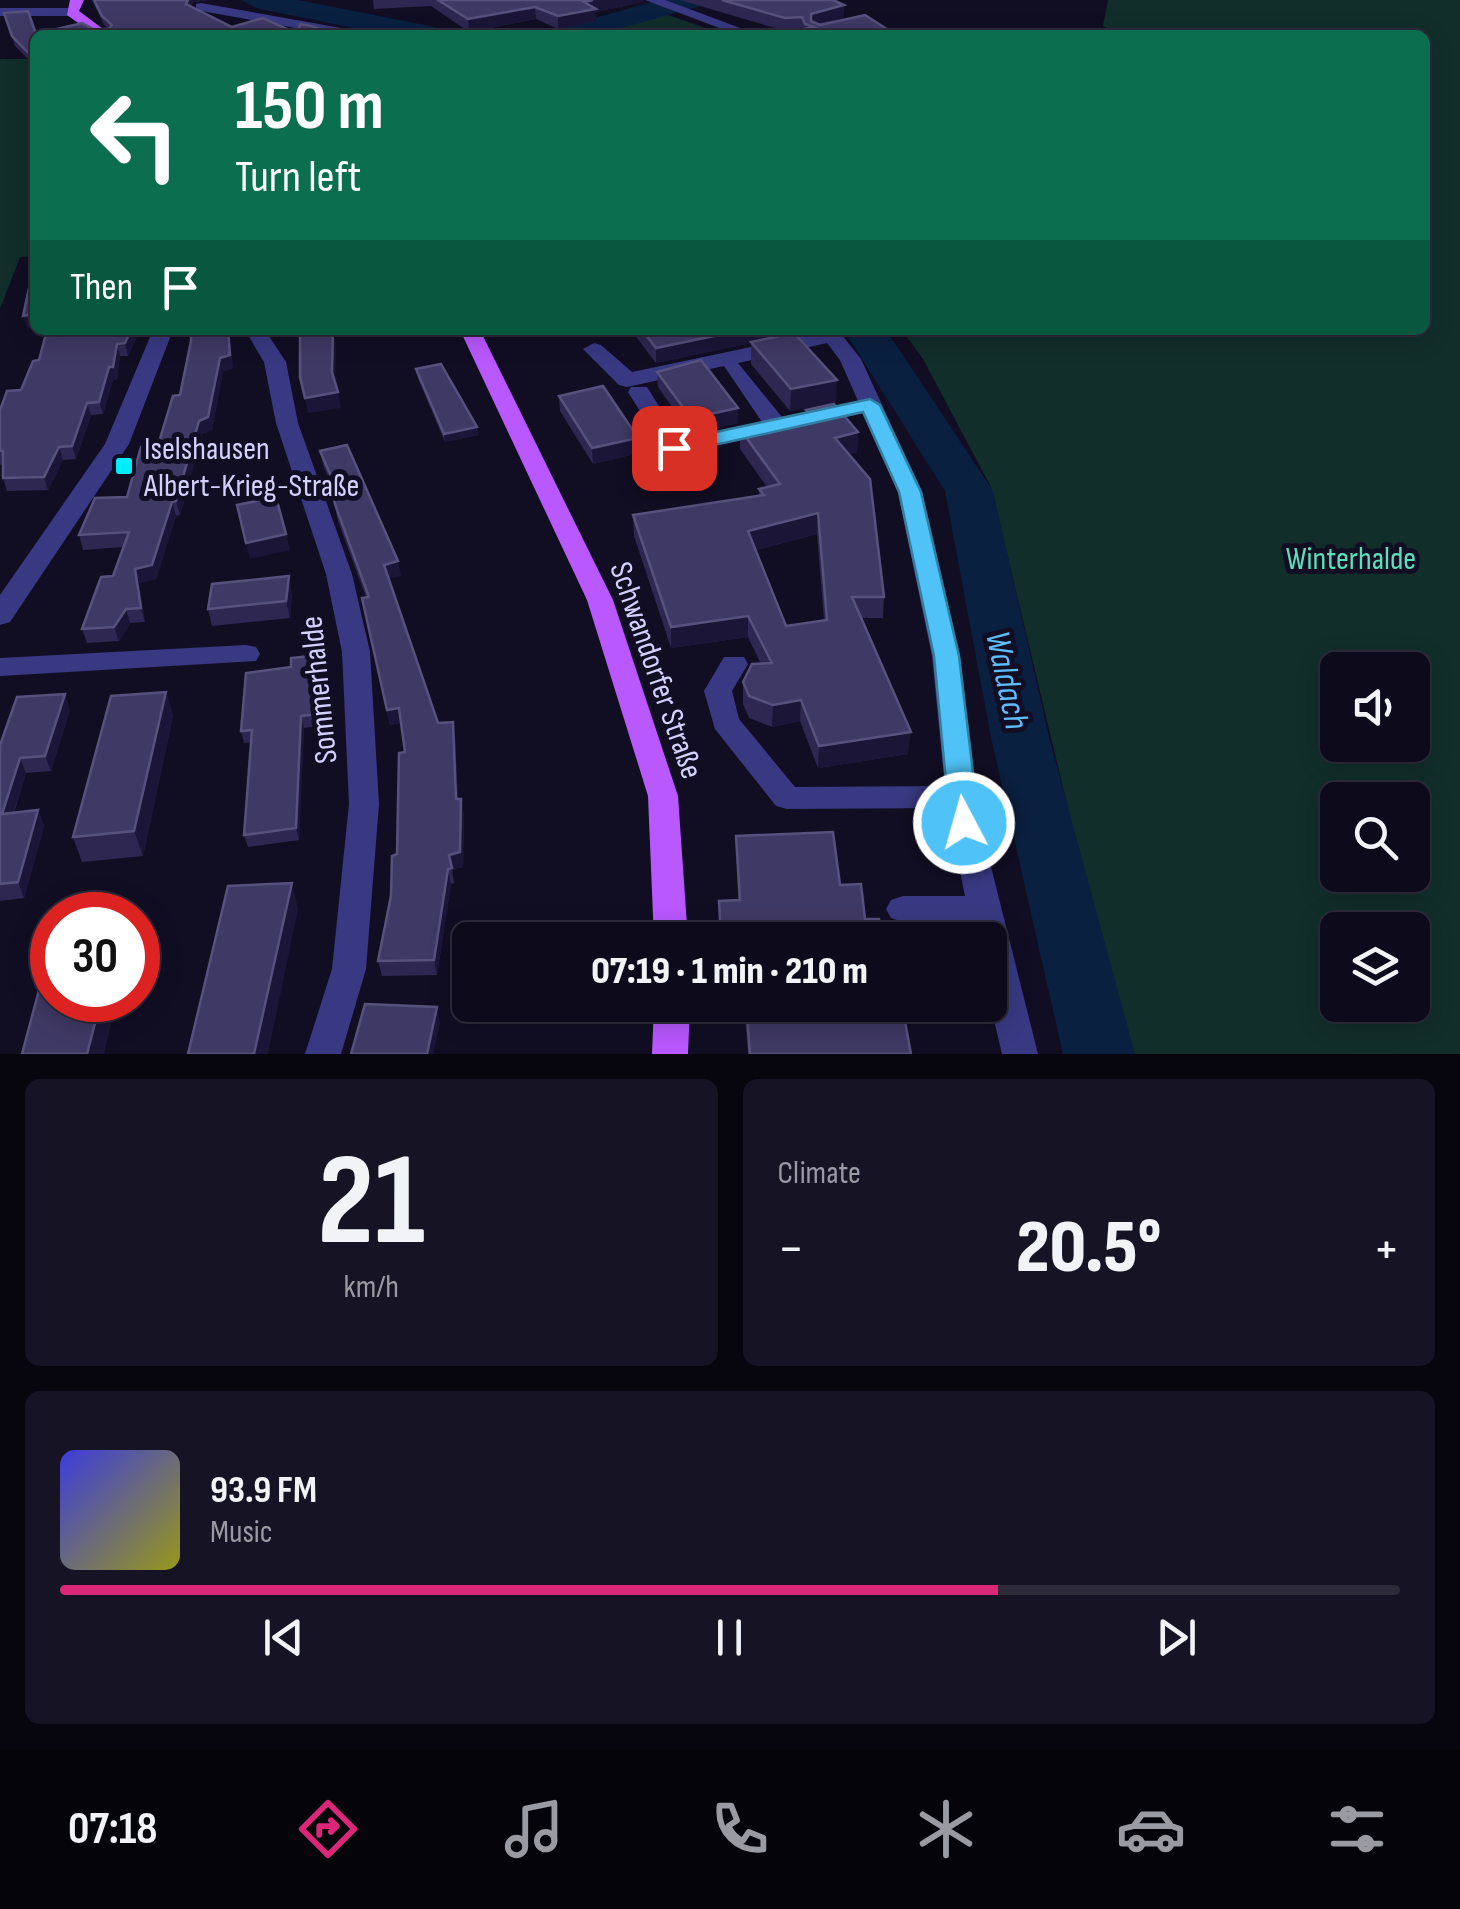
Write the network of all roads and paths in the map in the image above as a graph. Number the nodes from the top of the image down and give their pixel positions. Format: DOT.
graph roads {
  1 [pos="713,0"];
  2 [pos="655,1"];
  3 [pos="74,6"];
  4 [pos="201,7"];
  5 [pos="680,10"];
  6 [pos="0,12"];
  7 [pos="50,13"];
  8 [pos="46,30"];
  9 [pos="99,30"];
  10 [pos="330,30"];
  11 [pos="738,30"];
  12 [pos="161,335"];
  13 [pos="257,335"];
  14 [pos="472,335"];
  15 [pos="821,335"];
  16 [pos="832,335"];
  17 [pos="594,349"];
  18 [pos="733,368"];
  19 [pos="639,392"];
  20 [pos="870,405"];
  21 [pos="776,425"];
  22 [pos="0,616"];
  23 [pos="246,654"];
  24 [pos="734,664"];
  25 [pos="0,667"];
  26 [pos="962,797"];
  27 [pos="902,909"];
  28 [pos="986,909"];
  29 [pos="670,922"];
  30 [pos="671,1022"];
  31 [pos="323,1054"];
  32 [pos="670,1054"];
  33 [pos="1020,1054"];
  1 -- 5 [label="street"];
  2 -- 5 [label="street"];
  3 -- 7 [label="street"];
  3 -- 9 [label="main road"];
  4 -- 10 [label="street"];
  5 -- 11 [label="street"];
  6 -- 7 [label="street"];
  7 -- 8 [label="street"];
  12 -- 22 [label="street"];
  13 -- 31 [label="street, Sommerhalde"];
  14 -- 29 [label="main road, Schwandorfer Straße"];
  15 -- 17 [label="street"];
  16 -- 20 [label="street"];
  18 -- 21 [label="street"];
  19 -- 21 [label="street"];
  20 -- 21 [label="street"];
  20 -- 26 [label="street"];
  23 -- 25 [label="street"];
  24 -- 26 [label="street"];
  26 -- 28 [label="street"];
  27 -- 28 [label="street"];
  28 -- 33 [label="street"];
  30 -- 32 [label="main road"];
}
